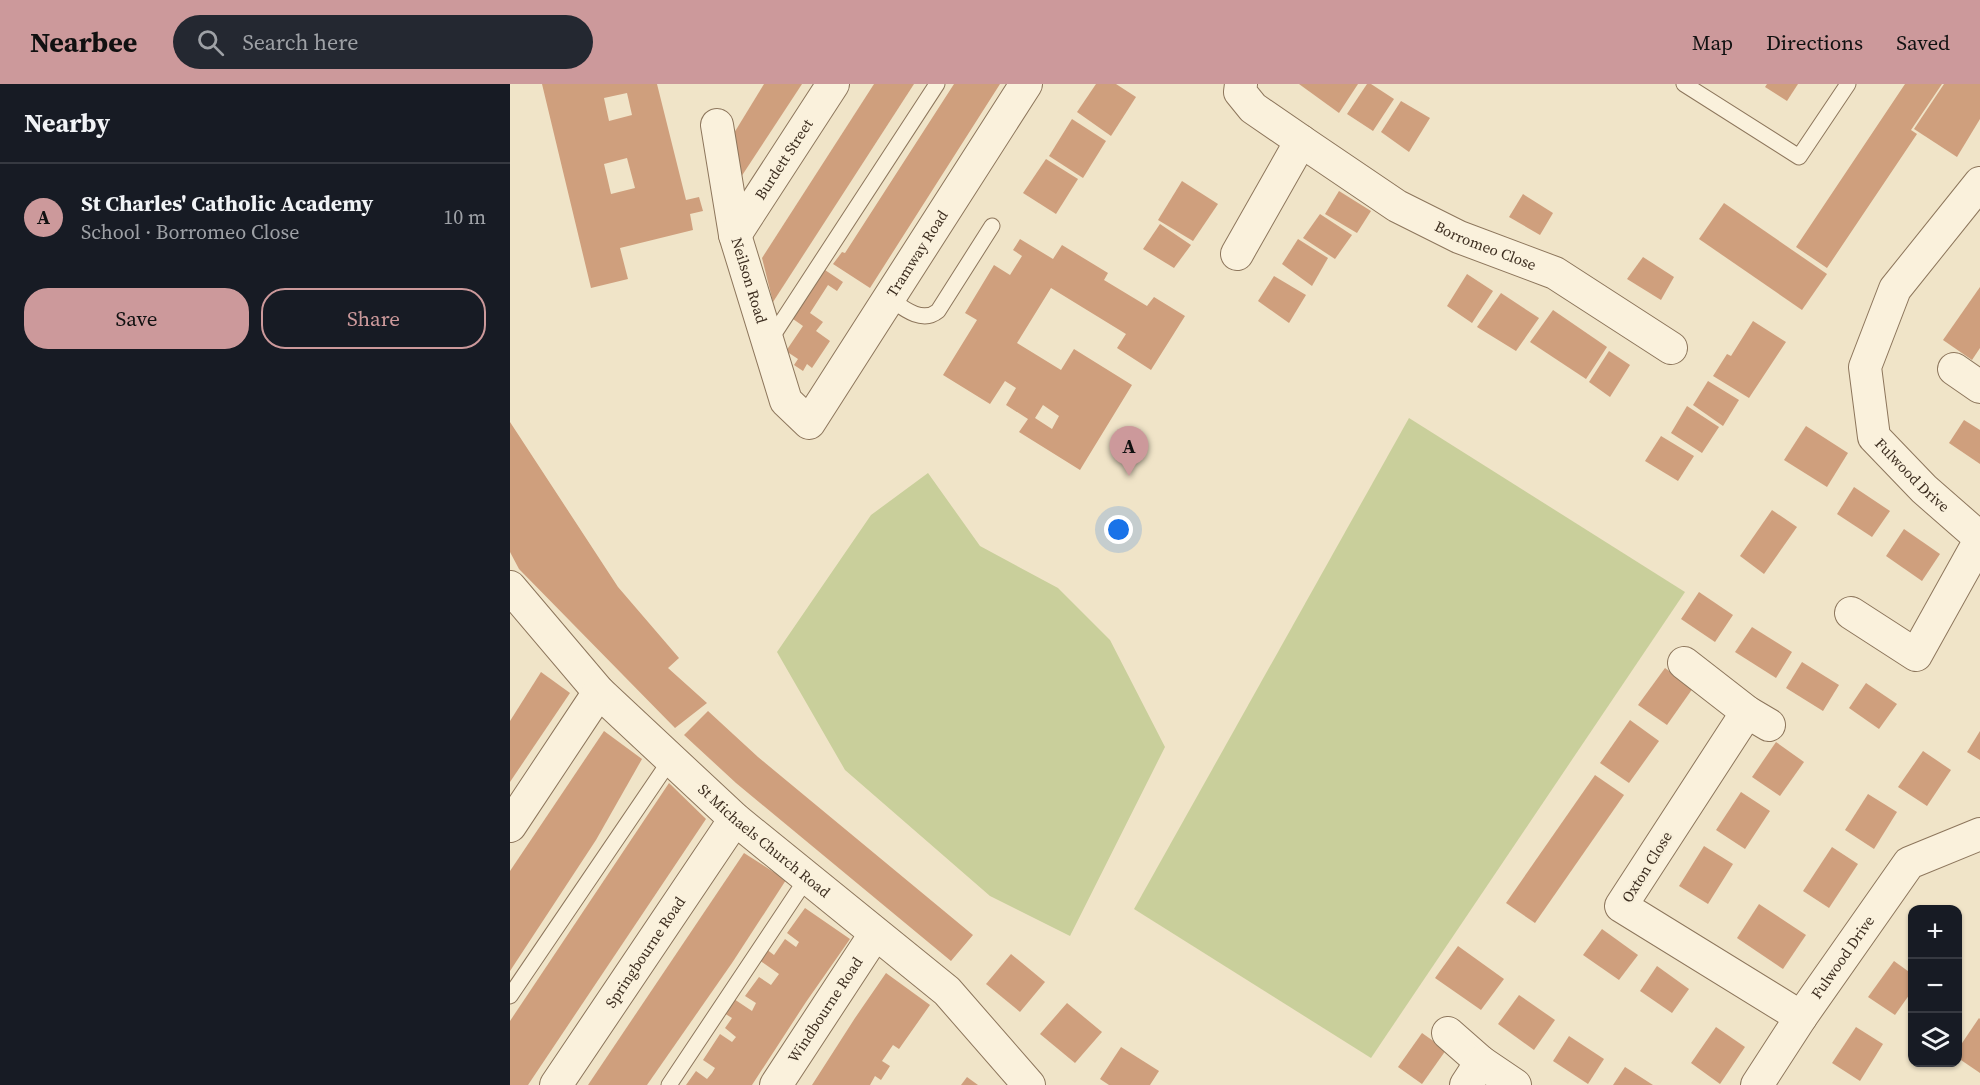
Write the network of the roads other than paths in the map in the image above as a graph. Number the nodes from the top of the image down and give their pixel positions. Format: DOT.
graph roads {
  1 [pos="833,84"];
  2 [pos="937,84"];
  3 [pos="1026,84"];
  4 [pos="1241,84"];
  5 [pos="1684,84"];
  6 [pos="1848,84"];
  7 [pos="717,125"];
  8 [pos="1301,141"];
  9 [pos="1980,183"];
  10 [pos="992,226"];
  11 [pos="735,236"];
  12 [pos="1237,254"];
  13 [pos="889,298"];
  14 [pos="768,343"];
  15 [pos="1671,348"];
  16 [pos="1954,369"];
  17 [pos="1980,387"];
  18 [pos="809,423"];
  19 [pos="1980,539"];
  20 [pos="510,587"];
  21 [pos="1851,613"];
  22 [pos="1684,663"];
  23 [pos="599,692"];
  24 [pos="671,759"];
  25 [pos="735,819"];
  26 [pos="510,826"];
  27 [pos="1980,834"];
  28 [pos="807,878"];
  29 [pos="875,934"];
  30 [pos="510,996"];
  31 [pos="1801,1017"];
  32 [pos="1448,1033"];
  33 [pos="1474,1073"];
  34 [pos="556,1085"];
  35 [pos="669,1085"];
  36 [pos="776,1085"];
  37 [pos="1029,1085"];
  38 [pos="1515,1085"];
  39 [pos="1757,1085"];
  1 -- 11 [label="street, Burdett Street"];
  2 -- 14 [label="lane"];
  3 -- 13 [label="street, Tramway Road"];
  4 -- 8 [label="street, Borromeo Close"];
  5 -- 6 [label="lane"];
  7 -- 11 [label="street, Neilson Road"];
  8 -- 12 [label="street"];
  8 -- 15 [label="street, Borromeo Close"];
  9 -- 19 [label="street, Fulwood Drive"];
  10 -- 13 [label="lane"];
  11 -- 14 [label="street, Neilson Road"];
  13 -- 18 [label="street, Tramway Road"];
  14 -- 18 [label="street, Neilson Road"];
  16 -- 17 [label="street"];
  19 -- 21 [label="street"];
  20 -- 23 [label="street, St Michaels Church Road"];
  22 -- 31 [label="street, Oxton Close"];
  23 -- 24 [label="street, St Michaels Church Road"];
  23 -- 26 [label="street"];
  24 -- 25 [label="street, St Michaels Church Road"];
  24 -- 30 [label="lane"];
  25 -- 28 [label="street, St Michaels Church Road"];
  25 -- 34 [label="street, Springbourne Road"];
  27 -- 31 [label="street, Fulwood Drive"];
  28 -- 29 [label="street, St Michaels Church Road"];
  28 -- 35 [label="lane"];
  29 -- 36 [label="street, Windbourne Road"];
  29 -- 37 [label="street, St Michaels Church Road"];
  31 -- 39 [label="street, Fulwood Drive"];
  32 -- 33 [label="street"];
  33 -- 38 [label="street"];
}
